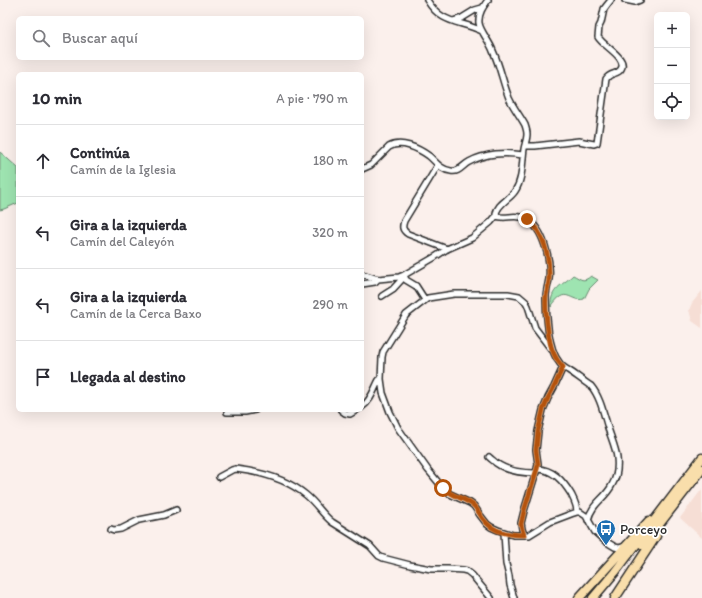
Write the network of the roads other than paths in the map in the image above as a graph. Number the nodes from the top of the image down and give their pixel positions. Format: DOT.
graph roads {
  1 [pos="427,0"];
  2 [pos="488,0"];
  3 [pos="611,0"];
  4 [pos="625,0"];
  5 [pos="640,0"];
  6 [pos="482,8"];
  7 [pos="453,21"];
  8 [pos="482,31"];
  9 [pos="525,146"];
  10 [pos="523,155"];
  11 [pos="438,164"];
  12 [pos="364,168"];
  13 [pos="496,216"];
  14 [pos="447,248"];
  15 [pos="364,275"];
  16 [pos="404,276"];
  17 [pos="378,279"];
  18 [pos="364,284"];
  19 [pos="382,296"];
  20 [pos="425,300"];
  21 [pos="553,353"];
  22 [pos="563,367"];
  23 [pos="381,379"];
  24 [pos="364,405"];
  25 [pos="227,412"];
  26 [pos="245,412"];
  27 [pos="344,412"];
  28 [pos="354,412"];
  29 [pos="488,457"];
  30 [pos="702,458"];
  31 [pos="702,469"];
  32 [pos="536,471"];
  33 [pos="219,477"];
  34 [pos="676,498"];
  35 [pos="176,510"];
  36 [pos="578,512"];
  37 [pos="588,520"];
  38 [pos="111,529"];
  39 [pos="504,533"];
  40 [pos="524,535"];
  41 [pos="611,545"];
  42 [pos="619,552"];
  43 [pos="491,598"];
  44 [pos="514,598"];
  45 [pos="578,598"];
  46 [pos="593,598"];
  47 [pos="600,598"];
  48 [pos="615,598"];
  1 -- 7 [label="street"];
  2 -- 6 [label="street"];
  3 -- 9 [label="street"];
  4 -- 5 [label="street"];
  6 -- 7 [label="street"];
  6 -- 8 [label="street"];
  7 -- 8 [label="street"];
  8 -- 9 [label="street"];
  9 -- 10 [label="street"];
  10 -- 11 [label="street"];
  10 -- 13 [label="street"];
  11 -- 12 [label="street"];
  11 -- 14 [label="street"];
  13 -- 14 [label="street"];
  13 -- 21 [label="street"];
  14 -- 16 [label="street"];
  15 -- 17 [label="street"];
  16 -- 17 [label="street"];
  16 -- 19 [label="street"];
  16 -- 20 [label="street"];
  17 -- 18 [label="street"];
  20 -- 21 [label="street"];
  20 -- 23 [label="street"];
  21 -- 22 [label="street"];
  22 -- 32 [label="street"];
  22 -- 37 [label="street"];
  23 -- 24 [label="street"];
  23 -- 39 [label="street"];
  25 -- 26 [label="street"];
  27 -- 28 [label="street"];
  29 -- 32 [label="street"];
  30 -- 34 [label="highway"];
  31 -- 34 [label="highway"];
  32 -- 36 [label="street"];
  32 -- 40 [label="street"];
  33 -- 43 [label="street"];
  34 -- 42 [label="highway"];
  34 -- 46 [label="highway"];
  34 -- 47 [label="highway"];
  34 -- 48 [label="highway"];
  35 -- 38 [label="street"];
  36 -- 37 [label="street"];
  36 -- 40 [label="street"];
  37 -- 41 [label="street"];
  39 -- 40 [label="street"];
  39 -- 44 [label="street"];
  41 -- 42 [label="street"];
  41 -- 42 [label="street"];
  42 -- 45 [label="highway"];
}
